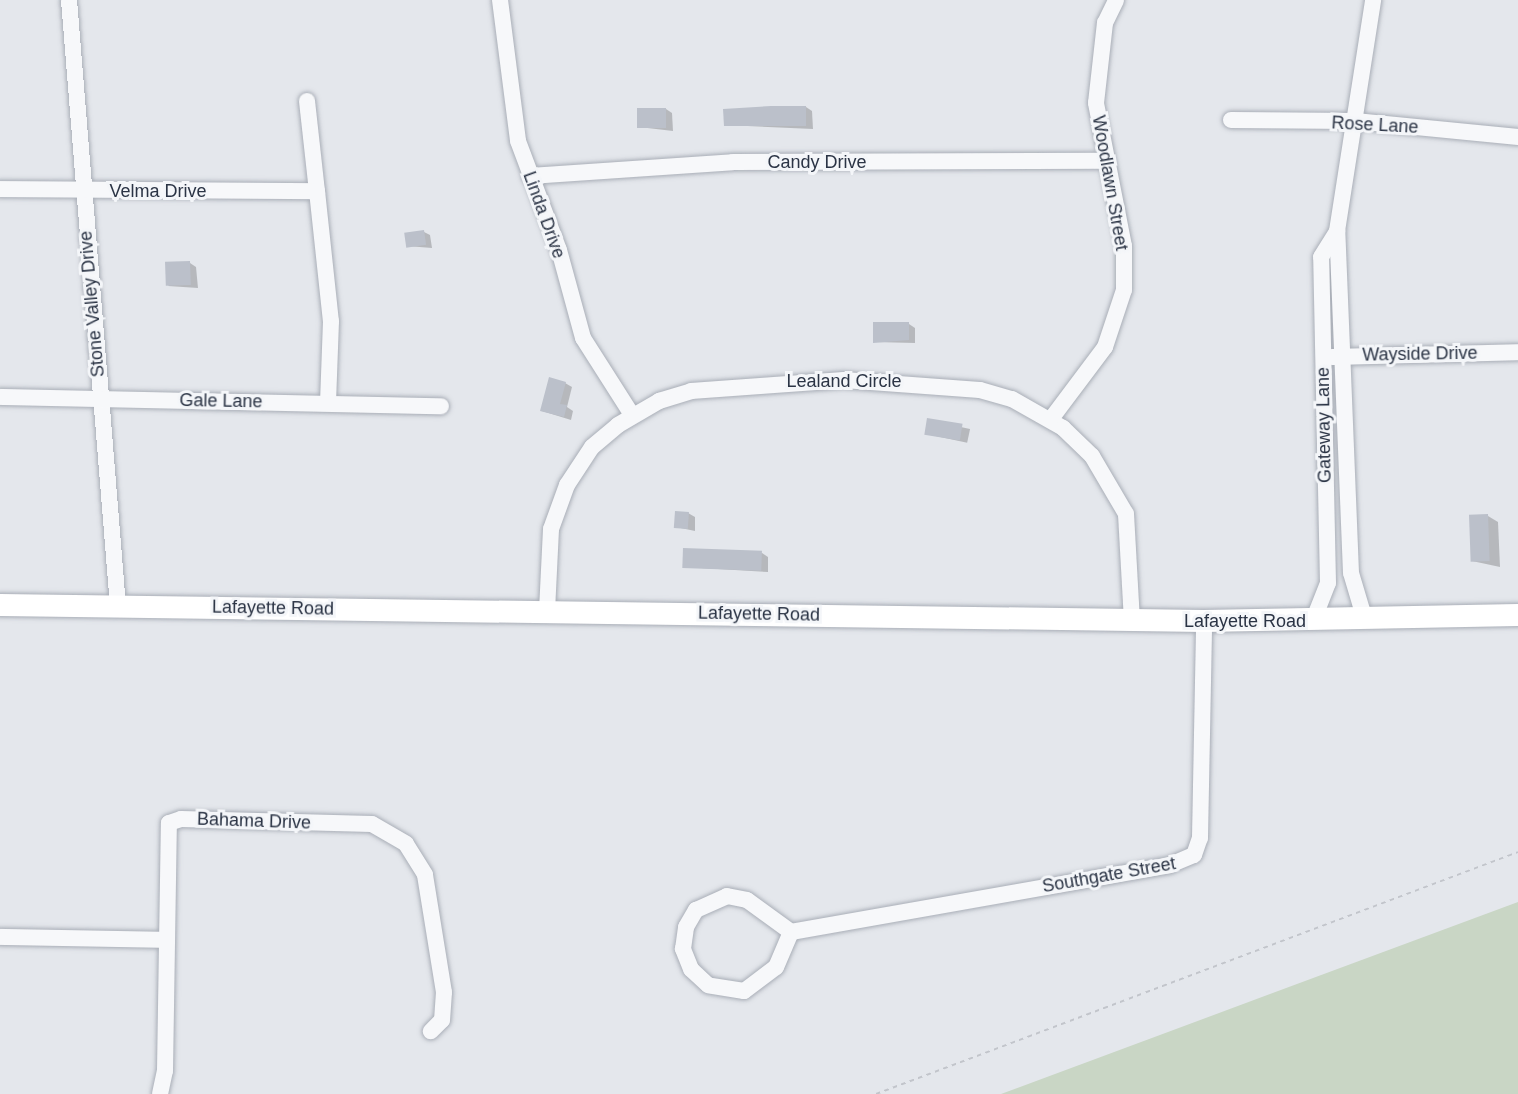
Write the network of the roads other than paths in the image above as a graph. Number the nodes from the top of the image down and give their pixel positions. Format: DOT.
graph roads {
  1 [pos="69,0"];
  2 [pos="500,0"];
  3 [pos="1116,0"];
  4 [pos="1372,0"];
  5 [pos="307,101"];
  6 [pos="1231,120"];
  7 [pos="1355,121"];
  8 [pos="1518,137"];
  9 [pos="1105,161"];
  10 [pos="530,176"];
  11 [pos="0,189"];
  12 [pos="83,190"];
  13 [pos="317,191"];
  14 [pos="1337,231"];
  15 [pos="1518,352"];
  16 [pos="1343,356"];
  17 [pos="1322,357"];
  18 [pos="0,397"];
  19 [pos="100,398"];
  20 [pos="328,403"];
  21 [pos="441,406"];
  22 [pos="632,414"];
  23 [pos="1051,419"];
  24 [pos="0,605"];
  25 [pos="118,607"];
  26 [pos="547,611"];
  27 [pos="1518,615"];
  28 [pos="1132,620"];
  29 [pos="1365,620"];
  30 [pos="1204,621"];
  31 [pos="1313,621"];
  32 [pos="790,932"];
  33 [pos="0,937"];
  34 [pos="166,940"];
  35 [pos="431,1031"];
  36 [pos="160,1094"];
  1 -- 12 [label="street, Stone Valley Drive"];
  2 -- 10 [label="street, Linda Drive"];
  3 -- 9 [label="street, Woodlawn Street"];
  4 -- 7 [label="street, Gateway Lane"];
  5 -- 13 [label="street"];
  6 -- 7 [label="street, Rose Lane"];
  7 -- 8 [label="street, Rose Lane"];
  7 -- 14 [label="street, Gateway Lane"];
  9 -- 10 [label="street, Candy Drive"];
  9 -- 23 [label="street, Woodlawn Street"];
  10 -- 22 [label="street, Linda Drive"];
  11 -- 12 [label="street, Velma Drive"];
  12 -- 13 [label="street, Velma Drive"];
  12 -- 19 [label="street, Stone Valley Drive"];
  13 -- 20 [label="street"];
  14 -- 16 [label="street, Gateway Lane"];
  14 -- 17 [label="street, Gateway Lane"];
  15 -- 16 [label="street, Wayside Drive"];
  16 -- 17 [label="street, Wayside Drive"];
  16 -- 29 [label="street, Gateway Lane"];
  17 -- 31 [label="street, Gateway Lane"];
  18 -- 19 [label="street, Gale Lane"];
  19 -- 20 [label="street, Gale Lane"];
  19 -- 25 [label="street, Stone Valley Drive"];
  20 -- 21 [label="street, Gale Lane"];
  22 -- 23 [label="street, Lealand Circle"];
  22 -- 26 [label="street, Lealand Circle"];
  23 -- 28 [label="street, Lealand Circle"];
  24 -- 25 [label="main road, Lafayette Road"];
  25 -- 26 [label="main road, Lafayette Road"];
  26 -- 28 [label="main road, Lafayette Road"];
  27 -- 29 [label="main road, Lafayette Road"];
  28 -- 30 [label="main road, Lafayette Road"];
  29 -- 31 [label="main road, Lafayette Road"];
  30 -- 31 [label="main road, Lafayette Road"];
  30 -- 32 [label="street, Southgate Street"];
  32 -- 32 [label="street"];
  33 -- 34 [label="street"];
  34 -- 35 [label="street, Bahama Drive"];
  34 -- 36 [label="street, Bahama Drive"];
}
